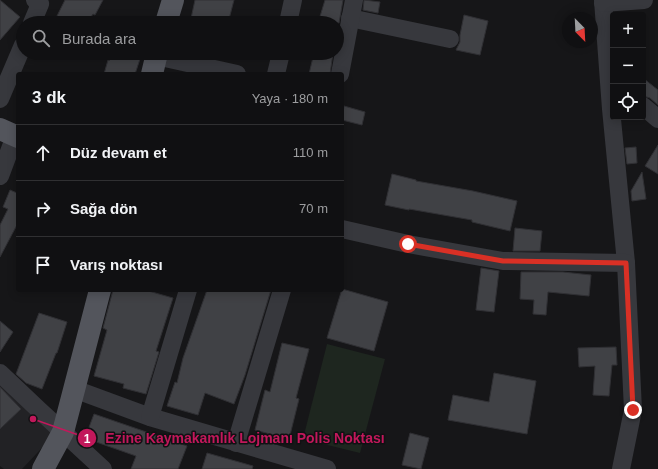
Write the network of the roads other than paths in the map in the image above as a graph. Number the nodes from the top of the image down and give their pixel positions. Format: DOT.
graph roads {
  1 [pos="35,0"];
  2 [pos="173,0"];
  3 [pos="293,0"];
  4 [pos="354,0"];
  5 [pos="644,0"];
  6 [pos="603,2"];
  7 [pos="35,16"];
  8 [pos="168,16"];
  9 [pos="290,16"];
  10 [pos="350,18"];
  11 [pos="450,39"];
  12 [pos="344,52"];
  13 [pos="17,60"];
  14 [pos="279,60"];
  15 [pos="342,60"];
  16 [pos="155,61"];
  17 [pos="224,72"];
  18 [pos="276,72"];
  19 [pos="340,72"];
  20 [pos="611,84"];
  21 [pos="0,99"];
  22 [pos="646,109"];
  23 [pos="658,119"];
  24 [pos="614,120"];
  25 [pos="11,134"];
  26 [pos="0,176"];
  27 [pos="344,229"];
  28 [pos="626,263"];
  29 [pos="99,292"];
  30 [pos="187,292"];
  31 [pos="281,292"];
  32 [pos="0,373"];
  33 [pos="74,389"];
  34 [pos="150,417"];
  35 [pos="63,432"];
  36 [pos="236,443"];
  37 [pos="43,469"];
  38 [pos="103,469"];
  39 [pos="327,469"];
  40 [pos="621,469"];
  1 -- 7 [label="street"];
  2 -- 8 [label="main road"];
  3 -- 9 [label="street"];
  4 -- 10 [label="street"];
  5 -- 6 [label="street"];
  6 -- 20 [label="street"];
  10 -- 11 [label="street"];
  10 -- 12 [label="street"];
  13 -- 21 [label="street"];
  14 -- 18 [label="street"];
  15 -- 19 [label="street"];
  16 -- 17 [label="street"];
  22 -- 23 [label="street"];
  24 -- 28 [label="street"];
  25 -- 26 [label="street"];
  27 -- 28 [label="street"];
  28 -- 40 [label="street"];
  29 -- 33 [label="main road"];
  30 -- 34 [label="street"];
  31 -- 36 [label="street"];
  32 -- 35 [label="street"];
  33 -- 34 [label="street"];
  33 -- 35 [label="main road"];
  34 -- 36 [label="street"];
  35 -- 37 [label="main road"];
  35 -- 38 [label="street"];
  36 -- 39 [label="street"];
}
